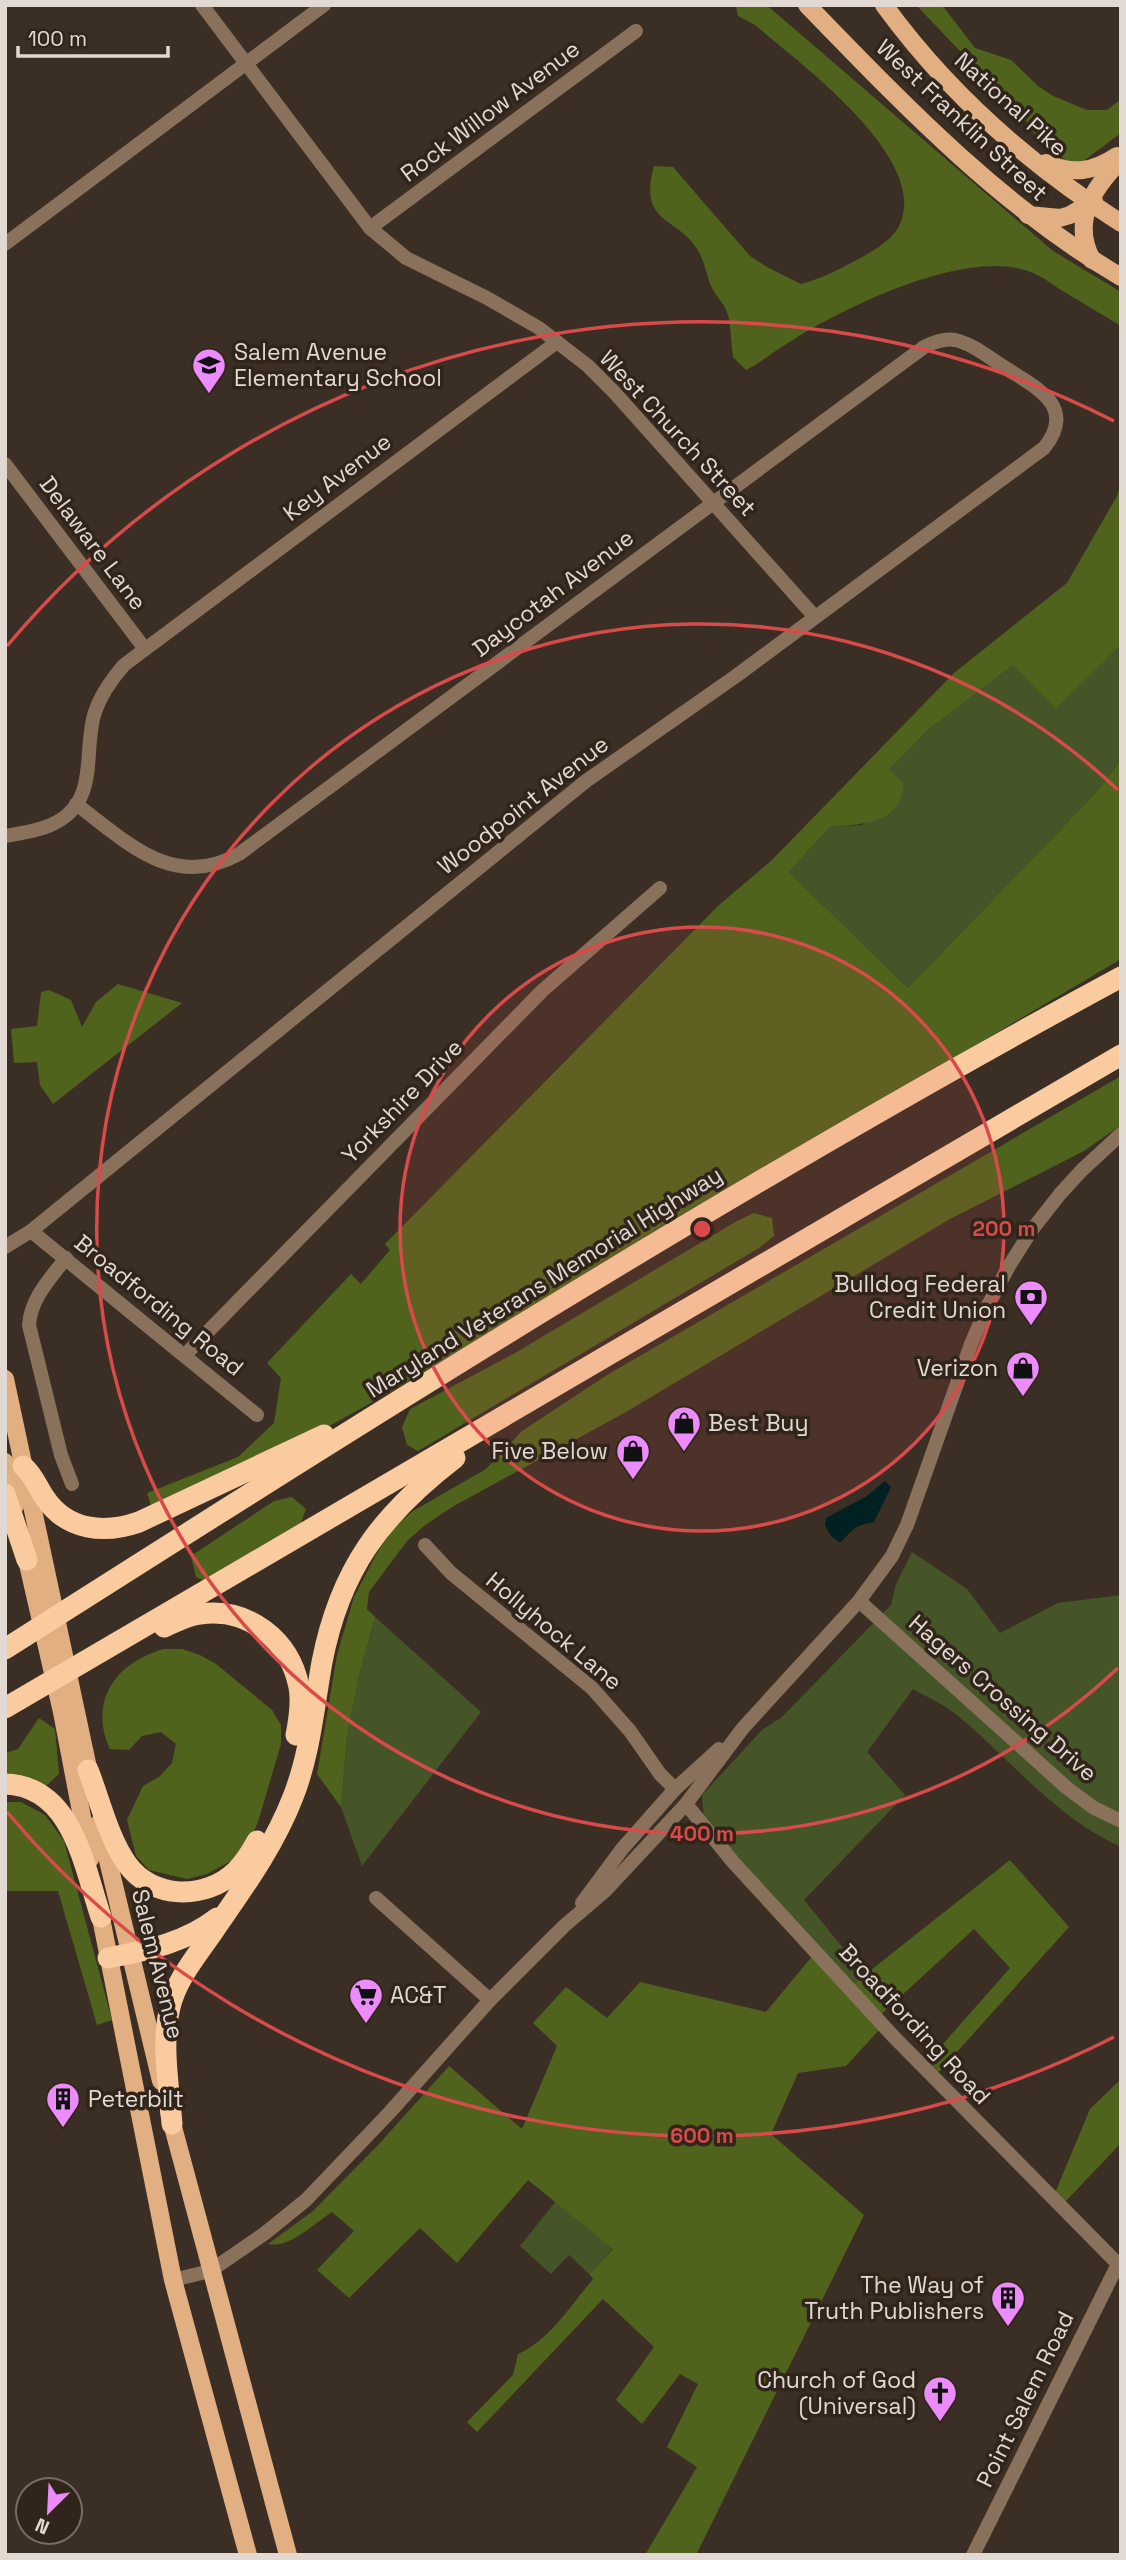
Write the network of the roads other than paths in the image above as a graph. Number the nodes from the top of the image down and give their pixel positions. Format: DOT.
graph roads {
  1 [pos="202,5"];
  2 [pos="324,5"];
  3 [pos="807,5"];
  4 [pos="884,5"];
  5 [pos="636,31"];
  6 [pos="246,64"];
  7 [pos="1018,148"];
  8 [pos="1121,153"];
  9 [pos="1121,160"];
  10 [pos="1121,175"];
  11 [pos="1089,203"];
  12 [pos="1028,215"];
  13 [pos="1121,223"];
  14 [pos="370,228"];
  15 [pos="5,244"];
  16 [pos="1092,260"];
  17 [pos="1121,277"];
  18 [pos="557,341"];
  19 [pos="1052,403"];
  20 [pos="5,464"];
  21 [pos="712,503"];
  22 [pos="816,617"];
  23 [pos="145,649"];
  24 [pos="76,804"];
  25 [pos="5,836"];
  26 [pos="660,888"];
  27 [pos="1121,977"];
  28 [pos="1121,1055"];
  29 [pos="1121,1134"];
  30 [pos="31,1231"];
  31 [pos="5,1247"];
  32 [pos="66,1258"];
  33 [pos="184,1356"];
  34 [pos="590,1366"];
  35 [pos="5,1379"];
  36 [pos="435,1379"];
  37 [pos="257,1415"];
  38 [pos="14,1464"];
  39 [pos="72,1484"];
  40 [pos="5,1494"];
  41 [pos="425,1545"];
  42 [pos="27,1560"];
  43 [pos="42,1593"];
  44 [pos="859,1601"];
  45 [pos="5,1648"];
  46 [pos="76,1665"];
  47 [pos="5,1708"];
  48 [pos="68,1708"];
  49 [pos="743,1728"];
  50 [pos="714,1754"];
  51 [pos="88,1770"];
  52 [pos="5,1784"];
  53 [pos="675,1789"];
  54 [pos="686,1804"];
  55 [pos="1121,1822"];
  56 [pos="622,1849"];
  57 [pos="376,1898"];
  58 [pos="231,1907"];
  59 [pos="101,1917"];
  60 [pos="564,1926"];
  61 [pos="130,1954"];
  62 [pos="108,1958"];
  63 [pos="490,2000"];
  64 [pos="172,2124"];
  65 [pos="1119,2265"];
  66 [pos="210,2271"];
  67 [pos="173,2280"];
  68 [pos="248,2555"];
  69 [pos="288,2555"];
  70 [pos="973,2555"];
  1 -- 6 [label="street, West Church Street"];
  2 -- 6 [label="street"];
  3 -- 12 [label="main road, West Franklin Street"];
  4 -- 7 [label="main road, National Pike"];
  5 -- 14 [label="street, Rock Willow Avenue"];
  6 -- 14 [label="street, West Church Street"];
  6 -- 15 [label="street"];
  7 -- 8 [label="main road"];
  7 -- 11 [label="main road, National Pike"];
  9 -- 11 [label="main road"];
  10 -- 11 [label="main road"];
  11 -- 12 [label="main road"];
  11 -- 13 [label="main road, National Pike"];
  11 -- 16 [label="main road"];
  12 -- 16 [label="main road, West Franklin Street"];
  14 -- 18 [label="street, West Church Street"];
  16 -- 17 [label="main road"];
  18 -- 21 [label="street, West Church Street"];
  18 -- 23 [label="street, Key Avenue"];
  19 -- 21 [label="street, Daycotah Avenue"];
  19 -- 22 [label="street, Woodpoint Avenue"];
  20 -- 23 [label="street, Delaware Lane"];
  21 -- 22 [label="street, West Church Street"];
  21 -- 24 [label="street, Daycotah Avenue"];
  22 -- 30 [label="street, Woodpoint Avenue"];
  23 -- 24 [label="street, Key Avenue"];
  24 -- 25 [label="street"];
  26 -- 33 [label="street, Yorkshire Drive"];
  27 -- 36 [label="highway, Maryland Veterans Memorial Highway"];
  28 -- 34 [label="highway"];
  29 -- 44 [label="street"];
  30 -- 31 [label="street, Woodpoint Avenue"];
  30 -- 32 [label="street, Broadfording Road"];
  32 -- 33 [label="street, Broadfording Road"];
  32 -- 39 [label="street"];
  33 -- 37 [label="street, Broadfording Road"];
  34 -- 46 [label="highway"];
  34 -- 58 [label="highway"];
  35 -- 38 [label="main road, Salem Avenue"];
  36 -- 38 [label="highway"];
  36 -- 45 [label="highway, Maryland Veterans Memorial Highway"];
  38 -- 42 [label="main road, Salem Avenue"];
  38 -- 43 [label="main road, Salem Avenue"];
  40 -- 42 [label="highway"];
  41 -- 53 [label="street, Hollyhock Lane"];
  42 -- 43 [label="main road, Salem Avenue"];
  43 -- 48 [label="main road, Salem Avenue"];
  44 -- 49 [label="street"];
  44 -- 55 [label="street, Hagers Crossing Drive"];
  46 -- 47 [label="highway"];
  46 -- 51 [label="highway"];
  48 -- 51 [label="main road, Salem Avenue"];
  48 -- 59 [label="main road, Salem Avenue"];
  49 -- 50 [label="street"];
  49 -- 54 [label="street"];
  50 -- 53 [label="street"];
  50 -- 54 [label="street"];
  51 -- 61 [label="main road, Salem Avenue"];
  52 -- 59 [label="highway"];
  53 -- 56 [label="street"];
  54 -- 56 [label="street"];
  54 -- 60 [label="street"];
  54 -- 65 [label="street, Broadfording Road"];
  56 -- 60 [label="street"];
  57 -- 63 [label="street"];
  58 -- 61 [label="highway"];
  58 -- 64 [label="highway"];
  59 -- 62 [label="main road, Salem Avenue"];
  60 -- 63 [label="street"];
  61 -- 62 [label="highway"];
  61 -- 64 [label="main road, Salem Avenue"];
  62 -- 67 [label="main road, Salem Avenue"];
  63 -- 66 [label="street"];
  64 -- 66 [label="main road, Salem Avenue"];
  65 -- 70 [label="street, Point Salem Road"];
  66 -- 67 [label="street"];
  66 -- 69 [label="main road, Salem Avenue"];
  67 -- 68 [label="main road, Salem Avenue"];
}
